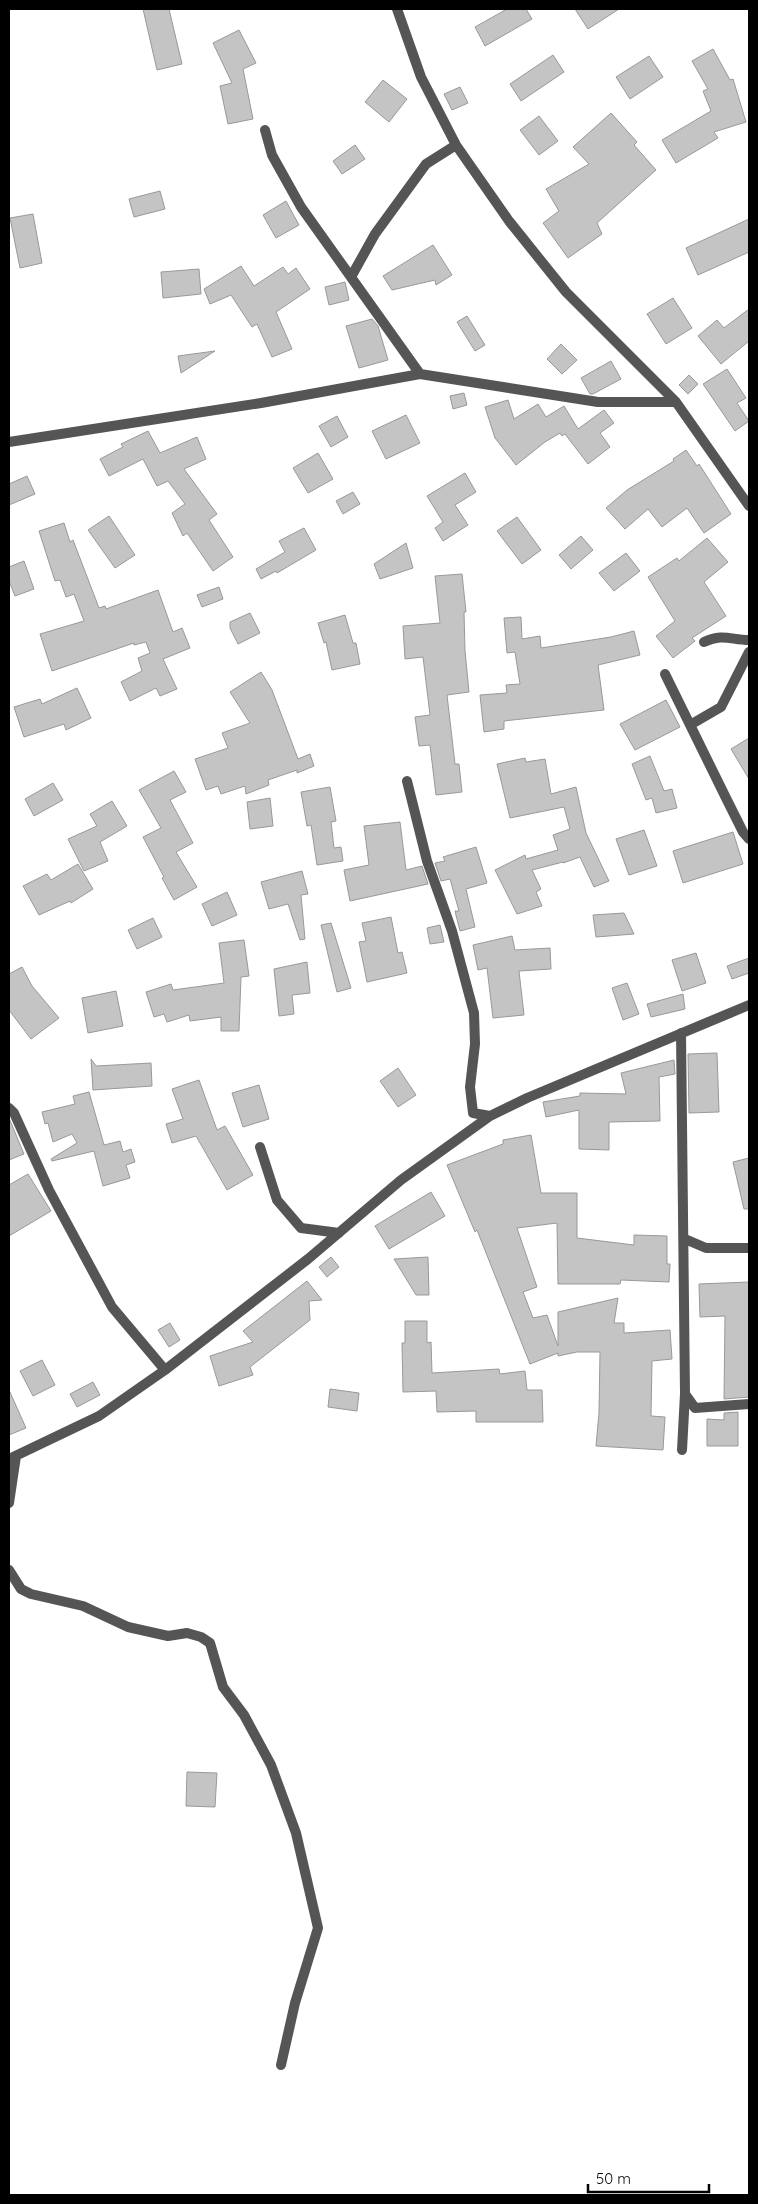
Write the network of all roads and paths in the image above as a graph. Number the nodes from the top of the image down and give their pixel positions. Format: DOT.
graph roads {
  1 [pos="397,9"];
  2 [pos="265,130"];
  3 [pos="456,145"];
  4 [pos="350,277"];
  5 [pos="420,374"];
  6 [pos="676,402"];
  7 [pos="9,442"];
  8 [pos="749,506"];
  9 [pos="749,640"];
  10 [pos="704,642"];
  11 [pos="749,652"];
  12 [pos="665,674"];
  13 [pos="690,725"];
  14 [pos="407,781"];
  15 [pos="749,839"];
  16 [pos="749,1004"];
  17 [pos="681,1033"];
  18 [pos="9,1108"];
  19 [pos="490,1116"];
  20 [pos="260,1147"];
  21 [pos="339,1233"];
  22 [pos="684,1239"];
  23 [pos="749,1248"];
  24 [pos="165,1370"];
  25 [pos="685,1394"];
  26 [pos="749,1404"];
  27 [pos="682,1450"];
  28 [pos="12,1458"];
  29 [pos="9,1503"];
  30 [pos="9,1570"];
  31 [pos="281,2065"];
  1 -- 3 [label="street"];
  2 -- 4 [label="street"];
  3 -- 4 [label="street"];
  3 -- 6 [label="street"];
  4 -- 5 [label="street"];
  5 -- 6 [label="street"];
  5 -- 7 [label="street"];
  6 -- 8 [label="street"];
  9 -- 10 [label="street"];
  11 -- 13 [label="street"];
  12 -- 13 [label="street"];
  13 -- 15 [label="street"];
  14 -- 19 [label="street"];
  16 -- 17 [label="street"];
  17 -- 19 [label="street"];
  17 -- 22 [label="street"];
  18 -- 24 [label="street"];
  19 -- 21 [label="street"];
  20 -- 21 [label="street"];
  21 -- 24 [label="street"];
  22 -- 23 [label="street"];
  22 -- 25 [label="street"];
  24 -- 28 [label="street"];
  25 -- 26 [label="street"];
  25 -- 27 [label="street"];
  28 -- 29 [label="street"];
  30 -- 31 [label="street"];
}
